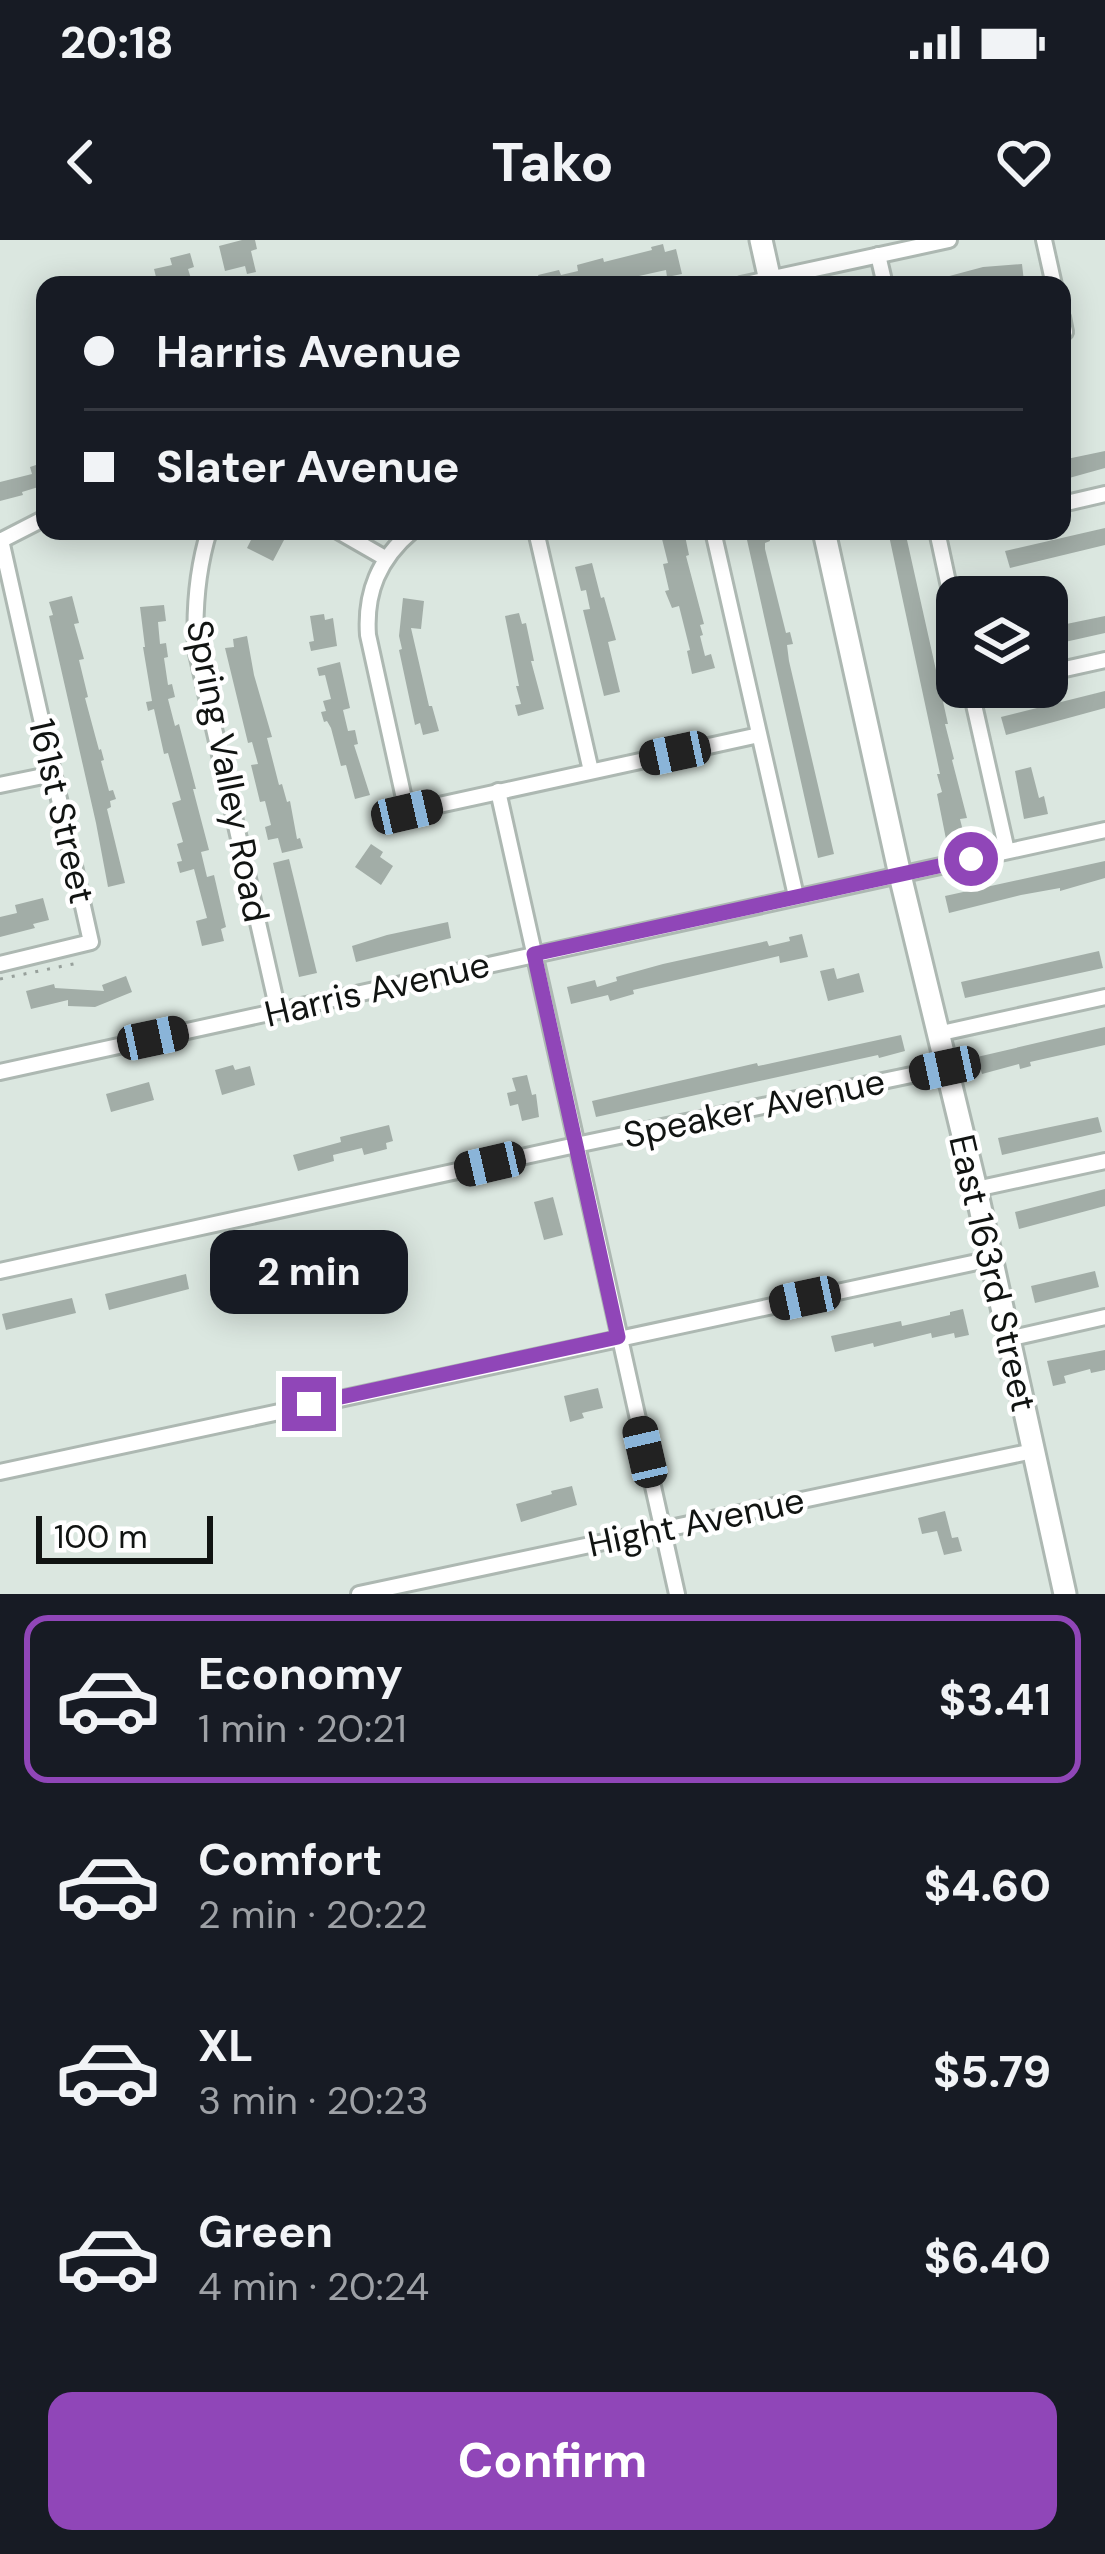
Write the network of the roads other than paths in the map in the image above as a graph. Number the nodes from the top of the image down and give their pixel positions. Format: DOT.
graph roads {
  1 [pos="761,240"];
  2 [pos="949,240"];
  3 [pos="1044,240"];
  4 [pos="878,255"];
  5 [pos="769,276"];
  6 [pos="794,276"];
  7 [pos="883,276"];
  8 [pos="1052,276"];
  9 [pos="1105,494"];
  10 [pos="1071,502"];
  11 [pos="36,523"];
  12 [pos="206,540"];
  13 [pos="354,540"];
  14 [pos="403,540"];
  15 [pos="538,540"];
  16 [pos="715,540"];
  17 [pos="826,540"];
  18 [pos="941,540"];
  19 [pos="1,541"];
  20 [pos="386,558"];
  21 [pos="948,576"];
  22 [pos="1105,660"];
  23 [pos="1068,668"];
  24 [pos="979,708"];
  25 [pos="759,735"];
  26 [pos="591,770"];
  27 [pos="53,773"];
  28 [pos="0,785"];
  29 [pos="498,790"];
  30 [pos="1105,830"];
  31 [pos="1006,851"];
  32 [pos="900,875"];
  33 [pos="796,896"];
  34 [pos="534,954"];
  35 [pos="0,964"];
  36 [pos="1105,997"];
  37 [pos="278,1011"];
  38 [pos="937,1034"];
  39 [pos="945,1068"];
  40 [pos="0,1072"];
  41 [pos="576,1145"];
  42 [pos="1105,1161"];
  43 [pos="976,1189"];
  44 [pos="991,1259"];
  45 [pos="0,1271"];
  46 [pos="1105,1317"];
  47 [pos="618,1337"];
  48 [pos="1007,1339"];
  49 [pos="1033,1451"];
  50 [pos="0,1472"];
  51 [pos="662,1529"];
  52 [pos="359,1594"];
  53 [pos="677,1594"];
  54 [pos="1065,1594"];
  1 -- 5 [label="street"];
  2 -- 4 [label="street"];
  3 -- 8 [label="street"];
  4 -- 6 [label="street"];
  4 -- 7 [label="street"];
  9 -- 10 [label="street"];
  11 -- 19 [label="street"];
  12 -- 37 [label="street, Spring Valley Road"];
  13 -- 20 [label="street"];
  14 -- 20 [label="street"];
  15 -- 26 [label="street"];
  16 -- 25 [label="street"];
  17 -- 32 [label="street, East 163rd Street"];
  18 -- 21 [label="street"];
  19 -- 27 [label="street, 161st Street"];
  20 -- 29 [label="street"];
  22 -- 23 [label="street"];
  24 -- 31 [label="street"];
  25 -- 26 [label="street"];
  25 -- 33 [label="street"];
  26 -- 29 [label="street"];
  27 -- 28 [label="street"];
  27 -- 35 [label="street, 161st Street"];
  29 -- 34 [label="street"];
  30 -- 31 [label="street, Harris Avenue"];
  31 -- 32 [label="street, Harris Avenue"];
  32 -- 33 [label="street, Harris Avenue"];
  32 -- 38 [label="street, East 163rd Street"];
  33 -- 34 [label="street, Harris Avenue"];
  34 -- 37 [label="street, Harris Avenue"];
  34 -- 41 [label="street"];
  36 -- 38 [label="street"];
  37 -- 40 [label="street, Harris Avenue"];
  38 -- 39 [label="street, East 163rd Street"];
  39 -- 41 [label="street, Speaker Avenue"];
  39 -- 43 [label="street, East 163rd Street"];
  41 -- 45 [label="street, Speaker Avenue"];
  41 -- 47 [label="street"];
  42 -- 43 [label="street"];
  43 -- 44 [label="street, East 163rd Street"];
  44 -- 47 [label="street"];
  44 -- 48 [label="street, East 163rd Street"];
  46 -- 48 [label="street"];
  47 -- 50 [label="street"];
  47 -- 51 [label="street"];
  48 -- 49 [label="street, East 163rd Street"];
  49 -- 51 [label="street, Hight Avenue"];
  49 -- 54 [label="street, East 163rd Street"];
  51 -- 52 [label="street, Hight Avenue"];
  51 -- 53 [label="street"];
}
